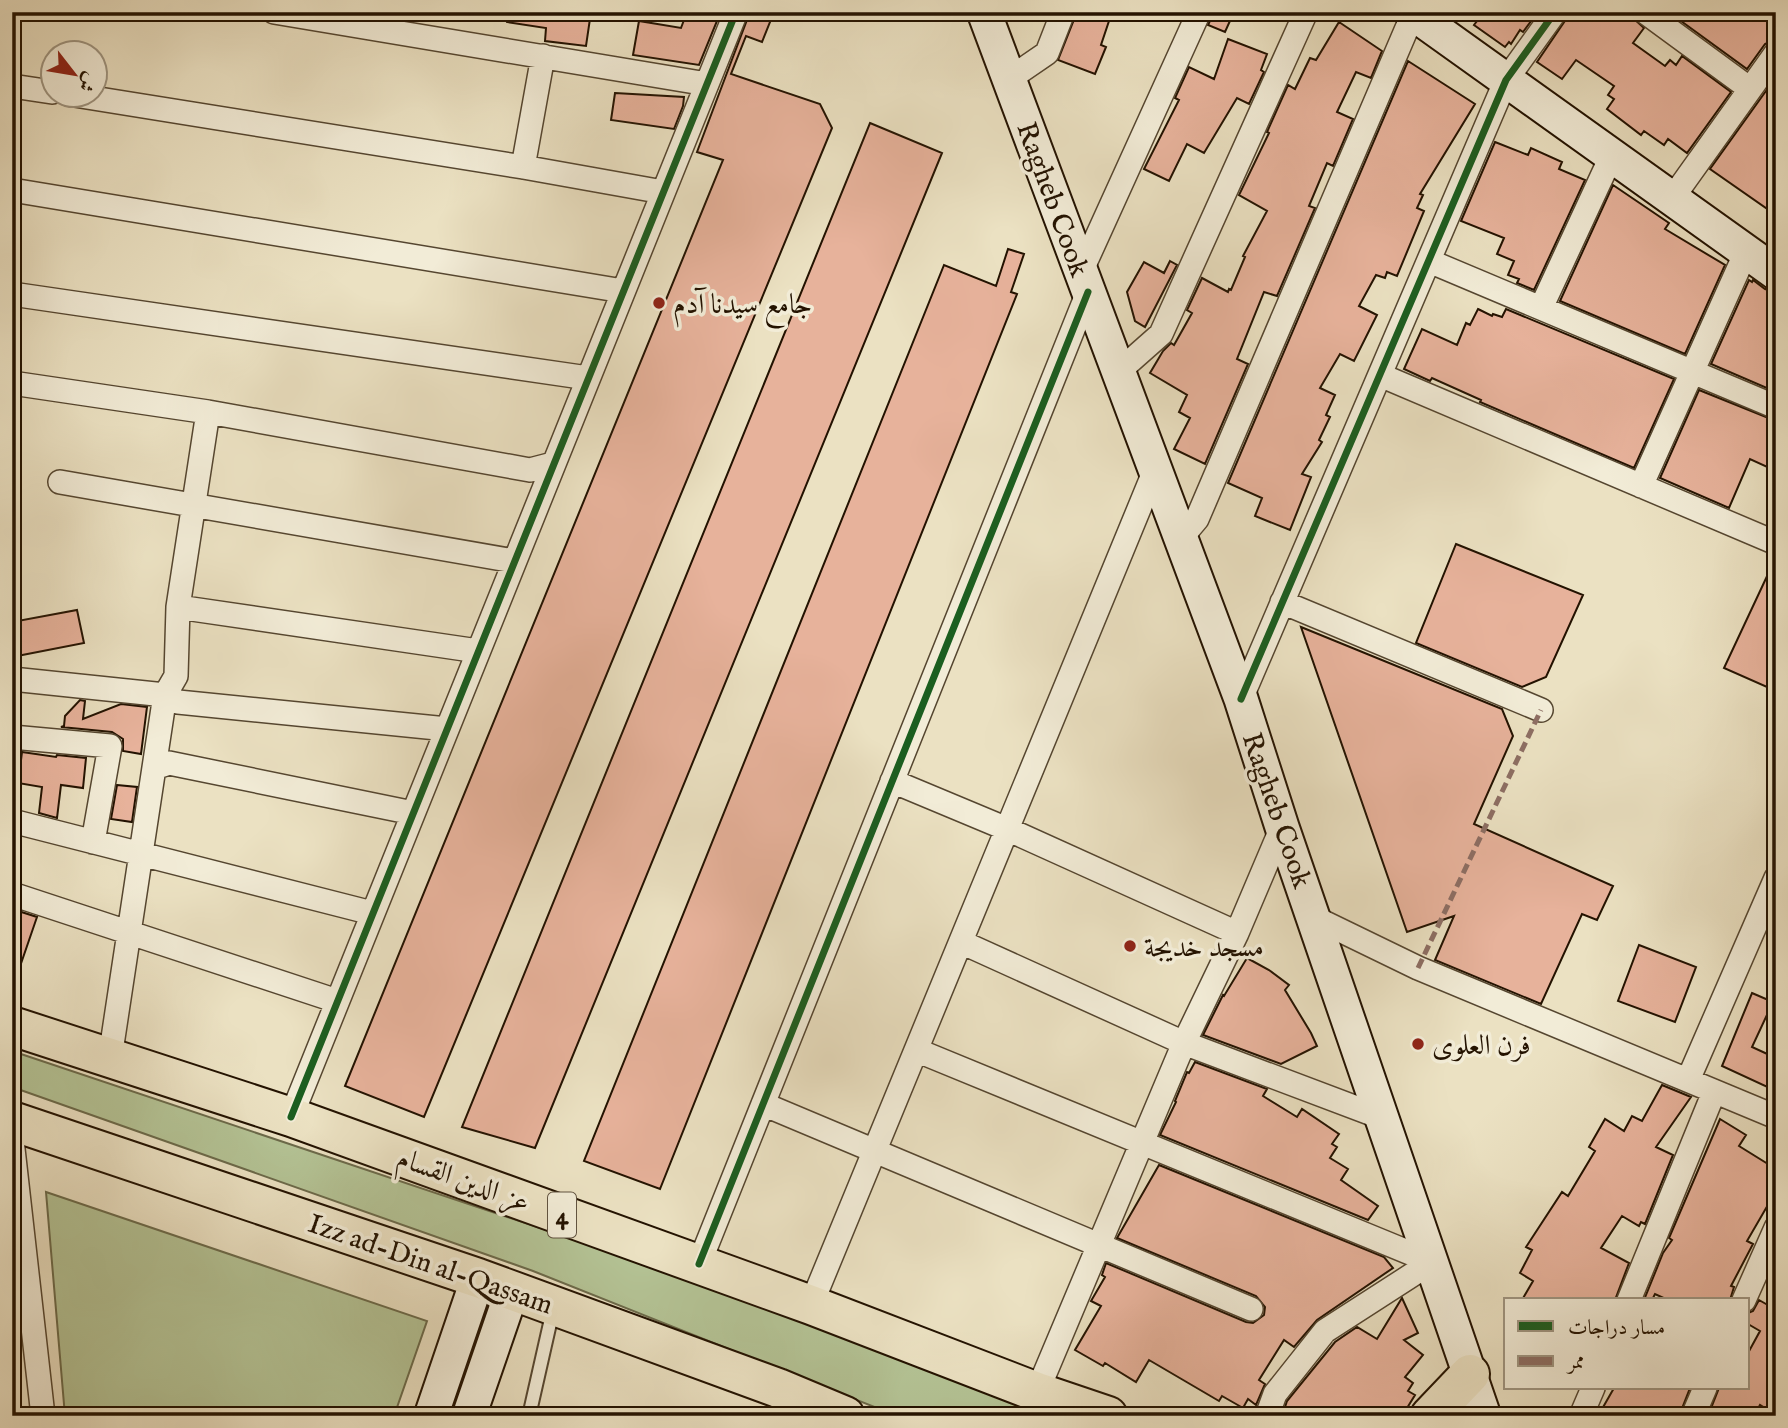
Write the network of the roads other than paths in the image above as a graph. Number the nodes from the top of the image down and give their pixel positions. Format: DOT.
graph roads {
  1 [pos="274,12"];
  2 [pos="736,12"];
  3 [pos="984,12"];
  4 [pos="1063,12"];
  5 [pos="1199,12"];
  6 [pos="1306,12"];
  7 [pos="1555,12"];
  8 [pos="1645,12"];
  9 [pos="1412,13"];
  10 [pos="1776,53"];
  11 [pos="543,56"];
  12 [pos="1009,79"];
  13 [pos="1506,80"];
  14 [pos="707,84"];
  15 [pos="12,86"];
  16 [pos="1750,89"];
  17 [pos="38,90"];
  18 [pos="108,100"];
  19 [pos="1611,157"];
  20 [pos="523,167"];
  21 [pos="12,190"];
  22 [pos="663,192"];
  23 [pos="1671,200"];
  24 [pos="1746,252"];
  25 [pos="1429,261"];
  26 [pos="1776,273"];
  27 [pos="1085,282"];
  28 [pos="623,291"];
  29 [pos="12,294"];
  30 [pos="1541,308"];
  31 [pos="1118,372"];
  32 [pos="1693,372"];
  33 [pos="1380,375"];
  34 [pos="588,379"];
  35 [pos="12,383"];
  36 [pos="1776,407"];
  37 [pos="208,412"];
  38 [pos="554,464"];
  39 [pos="1155,470"];
  40 [pos="60,482"];
  41 [pos="1642,486"];
  42 [pos="194,505"];
  43 [pos="1181,538"];
  44 [pos="1776,543"];
  45 [pos="514,561"];
  46 [pos="1282,602"];
  47 [pos="178,607"];
  48 [pos="478,651"];
  49 [pos="12,678"];
  50 [pos="165,695"];
  51 [pos="1241,699"];
  52 [pos="1541,710"];
  53 [pos="447,729"];
  54 [pos="12,737"];
  55 [pos="154,768"];
  56 [pos="892,781"];
  57 [pos="413,813"];
  58 [pos="12,821"];
  59 [pos="1282,827"];
  60 [pos="1007,829"];
  61 [pos="93,842"];
  62 [pos="141,854"];
  63 [pos="1776,878"];
  64 [pos="12,894"];
  65 [pos="372,913"];
  66 [pos="1315,918"];
  67 [pos="129,933"];
  68 [pos="1237,933"];
  69 [pos="961,942"];
  70 [pos="337,1001"];
  71 [pos="12,1027"];
  72 [pos="1184,1043"];
  73 [pos="916,1051"];
  74 [pos="110,1058"];
  75 [pos="1688,1080"];
  76 [pos="1714,1093"];
  77 [pos="763,1104"];
  78 [pos="291,1117"];
  79 [pos="1776,1117"];
  80 [pos="1383,1118"];
  81 [pos="12,1121"];
  82 [pos="12,1140"];
  83 [pos="1141,1144"];
  84 [pos="874,1151"];
  85 [pos="1776,1228"];
  86 [pos="1098,1244"];
  87 [pos="1432,1262"];
  88 [pos="699,1264"];
  89 [pos="495,1284"];
  90 [pos="1630,1298"];
  91 [pos="1745,1298"];
  92 [pos="811,1305"];
  93 [pos="554,1306"];
  94 [pos="22,1309"];
  95 [pos="1251,1309"];
  96 [pos="1470,1374"];
  97 [pos="1591,1390"];
  98 [pos="1704,1390"];
  99 [pos="1037,1392"];
  100 [pos="43,1416"];
  101 [pos="431,1416"];
  102 [pos="469,1416"];
  103 [pos="529,1416"];
  104 [pos="845,1416"];
  105 [pos="1108,1416"];
  106 [pos="1267,1416"];
  107 [pos="1430,1416"];
  108 [pos="1484,1416"];
  109 [pos="1581,1416"];
  110 [pos="1693,1416"];
  1 -- 11 [label="street"];
  2 -- 14 [label="street"];
  3 -- 12 [label="main road, Ragheb Cook"];
  4 -- 12 [label="street"];
  5 -- 27 [label="street"];
  6 -- 31 [label="street"];
  7 -- 13 [label="street"];
  8 -- 16 [label="street"];
  9 -- 13 [label="main road"];
  9 -- 43 [label="street"];
  10 -- 16 [label="street"];
  11 -- 14 [label="street"];
  11 -- 20 [label="street"];
  12 -- 27 [label="main road, Ragheb Cook"];
  13 -- 19 [label="main road"];
  13 -- 25 [label="street"];
  14 -- 22 [label="street"];
  15 -- 17 [label="street"];
  16 -- 23 [label="street"];
  18 -- 20 [label="street"];
  19 -- 23 [label="main road"];
  19 -- 30 [label="street"];
  20 -- 22 [label="street"];
  21 -- 28 [label="street"];
  22 -- 28 [label="street"];
  23 -- 24 [label="main road"];
  24 -- 26 [label="main road"];
  24 -- 32 [label="street"];
  25 -- 30 [label="street"];
  25 -- 33 [label="street"];
  27 -- 31 [label="main road, Ragheb Cook"];
  27 -- 56 [label="street"];
  28 -- 34 [label="street"];
  29 -- 34 [label="street"];
  30 -- 32 [label="street"];
  31 -- 39 [label="main road, Ragheb Cook"];
  32 -- 36 [label="street"];
  32 -- 41 [label="street"];
  33 -- 41 [label="street"];
  33 -- 46 [label="street"];
  34 -- 38 [label="street"];
  35 -- 37 [label="street"];
  37 -- 38 [label="street"];
  37 -- 42 [label="street"];
  38 -- 45 [label="street"];
  39 -- 43 [label="main road, Ragheb Cook"];
  39 -- 60 [label="street"];
  40 -- 42 [label="street"];
  41 -- 44 [label="street"];
  42 -- 45 [label="street"];
  42 -- 47 [label="street"];
  43 -- 51 [label="main road, Ragheb Cook"];
  45 -- 48 [label="street"];
  46 -- 51 [label="street"];
  46 -- 52 [label="street"];
  47 -- 48 [label="street"];
  47 -- 50 [label="street"];
  48 -- 53 [label="street"];
  49 -- 50 [label="street"];
  50 -- 53 [label="street"];
  50 -- 55 [label="street"];
  51 -- 59 [label="main road, Ragheb Cook"];
  53 -- 57 [label="street"];
  54 -- 61 [label="street"];
  55 -- 57 [label="street"];
  55 -- 62 [label="street"];
  56 -- 60 [label="street"];
  56 -- 77 [label="street"];
  57 -- 65 [label="street"];
  58 -- 61 [label="street"];
  59 -- 66 [label="main road, Ragheb Cook"];
  59 -- 68 [label="street"];
  60 -- 68 [label="street"];
  60 -- 69 [label="street"];
  61 -- 62 [label="street"];
  62 -- 65 [label="street"];
  62 -- 67 [label="street"];
  63 -- 75 [label="street"];
  64 -- 67 [label="street"];
  65 -- 70 [label="street"];
  66 -- 75 [label="street"];
  66 -- 80 [label="main road, Ragheb Cook"];
  67 -- 70 [label="street"];
  67 -- 74 [label="street"];
  68 -- 72 [label="street"];
  69 -- 72 [label="street"];
  69 -- 73 [label="street"];
  70 -- 78 [label="street"];
  71 -- 74 [label="highway, عز الدين القسام / 4"];
  72 -- 80 [label="street"];
  72 -- 83 [label="street"];
  73 -- 83 [label="street"];
  73 -- 84 [label="street"];
  74 -- 78 [label="highway, عز الدين القسام / 4"];
  75 -- 76 [label="street"];
  76 -- 79 [label="street"];
  76 -- 90 [label="street"];
  77 -- 84 [label="street"];
  77 -- 88 [label="street"];
  78 -- 88 [label="highway, عز الدين القسام / 4"];
  80 -- 87 [label="main road, Ragheb Cook"];
  81 -- 89 [label="highway, Izz ad-Din al-Qassam"];
  82 -- 94 [label="street"];
  83 -- 86 [label="street"];
  83 -- 87 [label="street"];
  84 -- 86 [label="street"];
  84 -- 92 [label="street"];
  85 -- 91 [label="street"];
  86 -- 95 [label="street"];
  86 -- 99 [label="street"];
  87 -- 96 [label="main road, Ragheb Cook"];
  87 -- 106 [label="street"];
  88 -- 92 [label="highway, عز الدين القسام / 4"];
  89 -- 93 [label="highway, Izz ad-Din al-Qassam"];
  89 -- 101 [label="main road"];
  89 -- 102 [label="main road"];
  92 -- 99 [label="highway, عز الدين القسام / 4"];
  93 -- 103 [label="lane"];
  93 -- 104 [label="highway, Izz ad-Din al-Qassam"];
  94 -- 100 [label="street"];
  96 -- 107 [label="highway"];
  96 -- 108 [label="main road, Ragheb Cook"];
  97 -- 109 [label="street"];
  98 -- 110 [label="street"];
  99 -- 105 [label="highway, عز الدين القسام / 4"];
}
